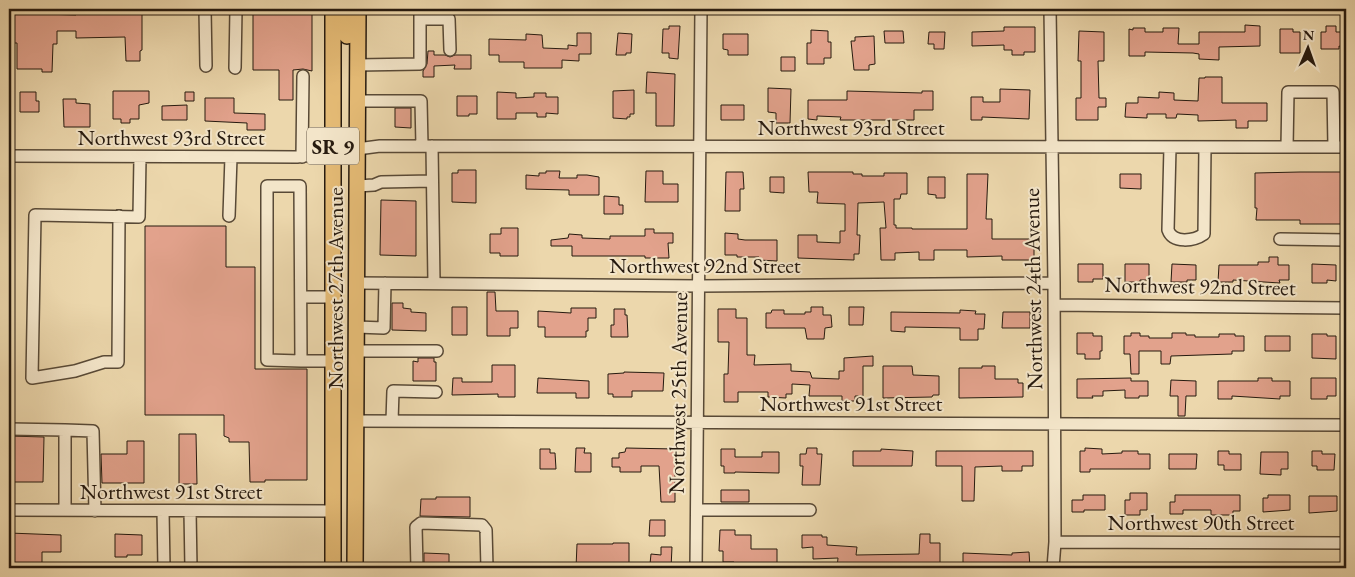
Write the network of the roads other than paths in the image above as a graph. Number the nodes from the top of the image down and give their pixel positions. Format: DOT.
graph roads {
  1 [pos="205,9"];
  2 [pos="236,9"];
  3 [pos="333,9"];
  4 [pos="344,9"];
  5 [pos="358,9"];
  6 [pos="701,9"];
  7 [pos="1050,9"];
  8 [pos="420,14"];
  9 [pos="450,50"];
  10 [pos="357,65"];
  11 [pos="206,66"];
  12 [pos="235,68"];
  13 [pos="303,76"];
  14 [pos="357,101"];
  15 [pos="427,146"];
  16 [pos="1052,146"];
  17 [pos="1170,146"];
  18 [pos="700,147"];
  19 [pos="1205,147"];
  20 [pos="1287,147"];
  21 [pos="1334,147"];
  22 [pos="1346,147"];
  23 [pos="357,149"];
  24 [pos="333,152"];
  25 [pos="9,156"];
  26 [pos="140,157"];
  27 [pos="231,157"];
  28 [pos="302,157"];
  29 [pos="432,181"];
  30 [pos="356,186"];
  31 [pos="119,216"];
  32 [pos="230,216"];
  33 [pos="1280,239"];
  34 [pos="1346,240"];
  35 [pos="356,283"];
  36 [pos="385,283"];
  37 [pos="434,283"];
  38 [pos="1054,283"];
  39 [pos="699,286"];
  40 [pos="301,297"];
  41 [pos="334,297"];
  42 [pos="1054,305"];
  43 [pos="1346,308"];
  44 [pos="356,327"];
  45 [pos="356,350"];
  46 [pos="438,351"];
  47 [pos="301,361"];
  48 [pos="334,361"];
  49 [pos="436,392"];
  50 [pos="356,421"];
  51 [pos="392,421"];
  52 [pos="698,422"];
  53 [pos="1054,423"];
  54 [pos="1346,425"];
  55 [pos="9,429"];
  56 [pos="65,430"];
  57 [pos="355,483"];
  58 [pos="9,510"];
  59 [pos="65,510"];
  60 [pos="95,510"];
  61 [pos="163,510"];
  62 [pos="190,510"];
  63 [pos="697,510"];
  64 [pos="810,510"];
  65 [pos="333,511"];
  66 [pos="1055,542"];
  67 [pos="1346,543"];
  68 [pos="164,568"];
  69 [pos="191,568"];
  70 [pos="333,568"];
  71 [pos="346,568"];
  72 [pos="355,568"];
  73 [pos="416,568"];
  74 [pos="487,568"];
  75 [pos="696,568"];
  76 [pos="1053,568"];
  1 -- 11 [label="street"];
  2 -- 12 [label="street"];
  3 -- 24 [label="main road, Northwest 27th Avenue / SR 9"];
  4 -- 14 [label="main road"];
  5 -- 10 [label="main road, Northwest 27th Avenue / SR 9"];
  6 -- 18 [label="street, Northwest 25th Avenue"];
  7 -- 16 [label="street, Northwest 24th Avenue"];
  8 -- 9 [label="street"];
  8 -- 10 [label="street"];
  10 -- 14 [label="main road, Northwest 27th Avenue / SR 9"];
  13 -- 28 [label="street"];
  14 -- 15 [label="street"];
  14 -- 23 [label="main road, Northwest 27th Avenue / SR 9"];
  15 -- 18 [label="street, Northwest 93rd Street"];
  15 -- 23 [label="street, Northwest 93rd Street"];
  15 -- 29 [label="street"];
  16 -- 17 [label="street, Northwest 93rd Street"];
  16 -- 18 [label="street, Northwest 93rd Street"];
  16 -- 38 [label="street, Northwest 24th Avenue"];
  17 -- 19 [label="street, Northwest 93rd Street"];
  17 -- 19 [label="street"];
  18 -- 39 [label="street, Northwest 25th Avenue"];
  19 -- 20 [label="street, Northwest 93rd Street"];
  20 -- 21 [label="street, Northwest 93rd Street"];
  20 -- 21 [label="street"];
  21 -- 22 [label="street, Northwest 93rd Street"];
  23 -- 30 [label="main road, Northwest 27th Avenue / SR 9"];
  24 -- 28 [label="street, Northwest 93rd Street"];
  24 -- 35 [label="main road"];
  24 -- 41 [label="main road, Northwest 27th Avenue / SR 9"];
  25 -- 26 [label="street, Northwest 93rd Street"];
  26 -- 27 [label="street, Northwest 93rd Street"];
  26 -- 31 [label="street"];
  27 -- 28 [label="street, Northwest 93rd Street"];
  27 -- 32 [label="street"];
  29 -- 30 [label="street"];
  29 -- 37 [label="street"];
  30 -- 35 [label="main road, Northwest 27th Avenue / SR 9"];
  31 -- 31 [label="street"];
  33 -- 34 [label="street"];
  35 -- 36 [label="street, Northwest 92nd Street"];
  35 -- 41 [label="main road"];
  35 -- 44 [label="main road, Northwest 27th Avenue / SR 9"];
  36 -- 37 [label="street, Northwest 92nd Street"];
  36 -- 44 [label="street"];
  37 -- 39 [label="street, Northwest 92nd Street"];
  38 -- 39 [label="street, Northwest 92nd Street"];
  38 -- 42 [label="street, Northwest 24th Avenue"];
  39 -- 52 [label="street, Northwest 25th Avenue"];
  40 -- 41 [label="street"];
  40 -- 47 [label="street"];
  40 -- 47 [label="street"];
  41 -- 48 [label="main road, Northwest 27th Avenue / SR 9"];
  42 -- 43 [label="street, Northwest 92nd Street"];
  42 -- 53 [label="street, Northwest 24th Avenue"];
  44 -- 45 [label="main road, Northwest 27th Avenue / SR 9"];
  45 -- 46 [label="street"];
  45 -- 50 [label="main road, Northwest 27th Avenue / SR 9"];
  47 -- 48 [label="street"];
  48 -- 65 [label="main road, Northwest 27th Avenue / SR 9"];
  49 -- 51 [label="street"];
  50 -- 51 [label="street, Northwest 91st Street"];
  50 -- 57 [label="main road, Northwest 27th Avenue / SR 9"];
  51 -- 52 [label="street, Northwest 91st Street"];
  52 -- 53 [label="street, Northwest 91st Street"];
  52 -- 63 [label="street, Northwest 25th Avenue"];
  53 -- 54 [label="street, Northwest 91st Street"];
  53 -- 66 [label="street, Northwest 24th Avenue"];
  55 -- 56 [label="street"];
  56 -- 59 [label="street"];
  56 -- 60 [label="street"];
  57 -- 65 [label="main road"];
  57 -- 72 [label="main road, Northwest 27th Avenue / SR 9"];
  58 -- 59 [label="street, Northwest 91st Street"];
  59 -- 60 [label="street, Northwest 91st Street"];
  60 -- 61 [label="street, Northwest 91st Street"];
  61 -- 62 [label="street, Northwest 91st Street"];
  61 -- 68 [label="street"];
  62 -- 65 [label="street, Northwest 91st Street"];
  62 -- 69 [label="street"];
  63 -- 64 [label="street"];
  63 -- 75 [label="street, Northwest 25th Avenue"];
  65 -- 70 [label="main road, Northwest 27th Avenue / SR 9"];
  65 -- 71 [label="main road"];
  66 -- 67 [label="street, Northwest 90th Street"];
  66 -- 76 [label="street, Northwest 24th Avenue"];
  73 -- 74 [label="street"];
}
